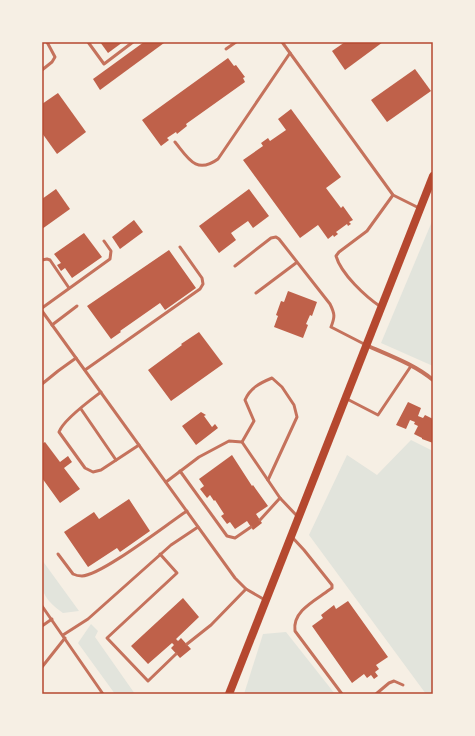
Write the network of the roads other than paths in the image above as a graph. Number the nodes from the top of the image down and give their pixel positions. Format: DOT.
graph roads {
  1 [pos="47,42"];
  2 [pos="88,42"];
  3 [pos="134,42"];
  4 [pos="236,42"];
  5 [pos="282,42"];
  6 [pos="226,49"];
  7 [pos="290,53"];
  8 [pos="42,70"];
  9 [pos="175,142"];
  10 [pos="433,176"];
  11 [pos="393,195"];
  12 [pos="420,209"];
  13 [pos="104,241"];
  14 [pos="180,247"];
  15 [pos="42,260"];
  16 [pos="296,263"];
  17 [pos="235,266"];
  18 [pos="69,288"];
  19 [pos="256,293"];
  20 [pos="77,306"];
  21 [pos="381,306"];
  22 [pos="42,309"];
  23 [pos="52,325"];
  24 [pos="366,345"];
  25 [pos="76,358"];
  26 [pos="411,366"];
  27 [pos="84,370"];
  28 [pos="433,380"];
  29 [pos="42,384"];
  30 [pos="101,392"];
  31 [pos="346,399"];
  32 [pos="81,408"];
  33 [pos="242,442"];
  34 [pos="139,445"];
  35 [pos="116,460"];
  36 [pos="180,471"];
  37 [pos="268,480"];
  38 [pos="166,482"];
  39 [pos="280,498"];
  40 [pos="187,511"];
  41 [pos="298,518"];
  42 [pos="260,520"];
  43 [pos="198,527"];
  44 [pos="251,527"];
  45 [pos="291,536"];
  46 [pos="58,554"];
  47 [pos="160,554"];
  48 [pos="246,589"];
  49 [pos="266,600"];
  50 [pos="42,606"];
  51 [pos="52,619"];
  52 [pos="42,626"];
  53 [pos="63,635"];
  54 [pos="65,638"];
  55 [pos="187,644"];
  56 [pos="176,654"];
  57 [pos="42,667"];
  58 [pos="403,684"];
  59 [pos="103,694"];
  60 [pos="229,694"];
  61 [pos="342,694"];
  62 [pos="376,694"];
  1 -- 8 [label="lane"];
  2 -- 3 [label="lane"];
  4 -- 6 [label="lane"];
  5 -- 7 [label="lane"];
  7 -- 9 [label="lane"];
  7 -- 11 [label="lane"];
  10 -- 12 [label="main road"];
  11 -- 12 [label="lane"];
  11 -- 21 [label="lane"];
  12 -- 21 [label="main road"];
  13 -- 18 [label="lane"];
  14 -- 27 [label="lane"];
  15 -- 18 [label="lane"];
  16 -- 17 [label="lane"];
  16 -- 19 [label="lane"];
  16 -- 24 [label="lane"];
  18 -- 22 [label="lane"];
  20 -- 23 [label="lane"];
  21 -- 24 [label="main road"];
  22 -- 23 [label="lane"];
  23 -- 25 [label="lane"];
  24 -- 26 [label="street"];
  24 -- 31 [label="main road"];
  25 -- 27 [label="lane"];
  25 -- 29 [label="lane"];
  26 -- 28 [label="street"];
  26 -- 31 [label="lane"];
  27 -- 30 [label="lane"];
  30 -- 32 [label="lane"];
  30 -- 34 [label="lane"];
  31 -- 41 [label="main road"];
  32 -- 35 [label="lane"];
  32 -- 35 [label="lane"];
  33 -- 36 [label="lane"];
  33 -- 37 [label="lane"];
  33 -- 37 [label="lane"];
  34 -- 35 [label="lane"];
  34 -- 38 [label="lane"];
  36 -- 38 [label="lane"];
  36 -- 44 [label="lane"];
  37 -- 39 [label="lane"];
  38 -- 40 [label="lane"];
  39 -- 41 [label="lane"];
  39 -- 42 [label="lane"];
  40 -- 43 [label="lane"];
  40 -- 46 [label="lane"];
  41 -- 45 [label="main road"];
  43 -- 47 [label="lane"];
  43 -- 48 [label="lane"];
  45 -- 49 [label="main road"];
  45 -- 61 [label="lane"];
  47 -- 53 [label="lane"];
  47 -- 56 [label="lane"];
  48 -- 49 [label="lane"];
  48 -- 55 [label="lane"];
  49 -- 60 [label="main road"];
  50 -- 51 [label="lane"];
  51 -- 52 [label="lane"];
  51 -- 53 [label="lane"];
  53 -- 54 [label="lane"];
  54 -- 57 [label="lane"];
  54 -- 59 [label="lane"];
  58 -- 62 [label="lane"];
}
